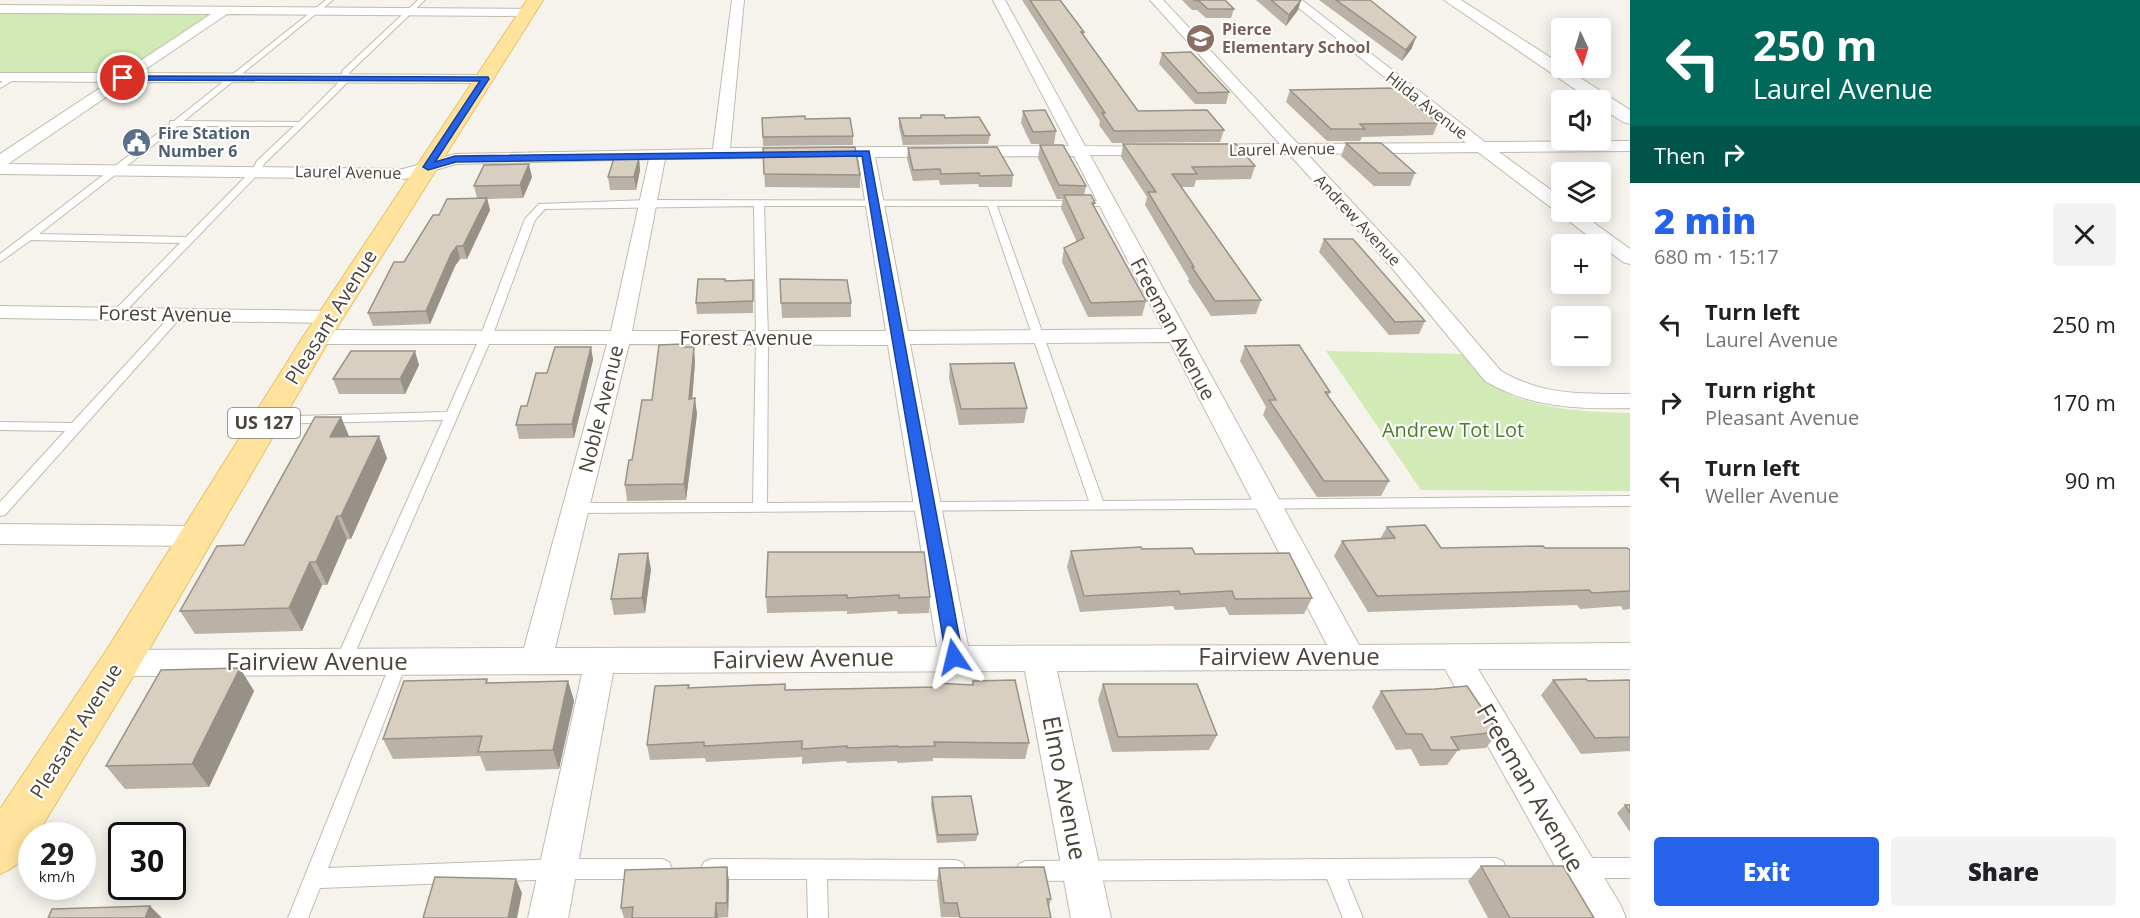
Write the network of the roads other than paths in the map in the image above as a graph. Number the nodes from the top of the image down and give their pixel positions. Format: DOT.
graph roads {
  1 [pos="240,0"];
  2 [pos="330,0"];
  3 [pos="422,0"];
  4 [pos="738,0"];
  5 [pos="999,0"];
  6 [pos="1156,0"];
  7 [pos="1295,0"];
  8 [pos="1451,0"];
  9 [pos="531,6"];
  10 [pos="0,9"];
  11 [pos="224,11"];
  12 [pos="317,11"];
  13 [pos="411,11"];
  14 [pos="0,77"];
  15 [pos="15,77"];
  16 [pos="123,78"];
  17 [pos="231,79"];
  18 [pos="346,79"];
  19 [pos="485,79"];
  20 [pos="0,86"];
  21 [pos="1630,118"];
  22 [pos="174,123"];
  23 [pos="300,124"];
  24 [pos="1630,146"];
  25 [pos="1480,147"];
  26 [pos="1290,148"];
  27 [pos="1080,151"];
  28 [pos="866,153"];
  29 [pos="658,154"];
  30 [pos="721,154"];
  31 [pos="0,162"];
  32 [pos="428,167"];
  33 [pos="0,169"];
  34 [pos="117,170"];
  35 [pos="257,170"];
  36 [pos="1551,199"];
  37 [pos="648,203"];
  38 [pos="759,203"];
  39 [pos="874,203"];
  40 [pos="1107,203"];
  41 [pos="992,204"];
  42 [pos="1581,222"];
  43 [pos="30,237"];
  44 [pos="188,240"];
  45 [pos="1630,258"];
  46 [pos="0,259"];
  47 [pos="0,312"];
  48 [pos="117,314"];
  49 [pos="178,314"];
  50 [pos="324,327"];
  51 [pos="1176,335"];
  52 [pos="1039,336"];
  53 [pos="486,338"];
  54 [pos="620,338"];
  55 [pos="762,338"];
  56 [pos="896,338"];
  57 [pos="1630,401"];
  58 [pos="452,416"];
  59 [pos="266,420"];
  60 [pos="0,426"];
  61 [pos="77,427"];
  62 [pos="1630,501"];
  63 [pos="1269,505"];
  64 [pos="1098,506"];
  65 [pos="760,507"];
  66 [pos="929,507"];
  67 [pos="576,508"];
  68 [pos="0,511"];
  69 [pos="0,534"];
  70 [pos="195,536"];
  71 [pos="1349,656"];
  72 [pos="1630,656"];
  73 [pos="954,657"];
  74 [pos="1454,657"];
  75 [pos="1038,658"];
  76 [pos="536,661"];
  77 [pos="600,661"];
  78 [pos="343,662"];
  79 [pos="399,662"];
  80 [pos="120,663"];
  81 [pos="0,851"];
  82 [pos="1518,868"];
  83 [pos="1564,868"];
  84 [pos="1630,868"];
  85 [pos="558,869"];
  86 [pos="817,869"];
  87 [pos="1333,869"];
  88 [pos="973,870"];
  89 [pos="1009,870"];
  90 [pos="1081,871"];
  91 [pos="314,878"];
  92 [pos="298,918"];
  93 [pos="548,918"];
  94 [pos="818,918"];
  95 [pos="1091,918"];
  96 [pos="1353,918"];
  97 [pos="1606,918"];
  1 -- 11 [label="street"];
  2 -- 12 [label="lane"];
  3 -- 13 [label="lane"];
  4 -- 30 [label="street"];
  5 -- 27 [label="street, Freeman Avenue"];
  6 -- 26 [label="street, Andrew Avenue"];
  7 -- 25 [label="street, Hilda Avenue"];
  8 -- 21 [label="street"];
  9 -- 13 [label="street"];
  9 -- 19 [label="main road, Pleasant Avenue / US 127"];
  10 -- 11 [label="street"];
  11 -- 12 [label="street"];
  11 -- 16 [label="street"];
  12 -- 13 [label="street"];
  12 -- 17 [label="lane"];
  13 -- 18 [label="lane"];
  14 -- 15 [label="street"];
  15 -- 16 [label="street"];
  15 -- 20 [label="lane"];
  16 -- 17 [label="street"];
  16 -- 31 [label="street"];
  17 -- 18 [label="street"];
  17 -- 22 [label="lane"];
  18 -- 19 [label="street"];
  18 -- 23 [label="lane"];
  19 -- 32 [label="main road, Pleasant Avenue / US 127"];
  22 -- 23 [label="lane"];
  22 -- 34 [label="lane"];
  23 -- 35 [label="lane"];
  24 -- 25 [label="street, Laurel Avenue"];
  25 -- 26 [label="street, Laurel Avenue"];
  25 -- 36 [label="street, Hilda Avenue"];
  26 -- 27 [label="street, Laurel Avenue"];
  26 -- 57 [label="street, Andrew Avenue"];
  27 -- 28 [label="street, Laurel Avenue"];
  27 -- 40 [label="street, Freeman Avenue"];
  28 -- 30 [label="street, Laurel Avenue"];
  28 -- 39 [label="street"];
  29 -- 30 [label="street, Laurel Avenue"];
  29 -- 32 [label="street, Laurel Avenue"];
  29 -- 37 [label="street, Noble Avenue"];
  32 -- 35 [label="street, Laurel Avenue"];
  32 -- 50 [label="main road, Pleasant Avenue / US 127"];
  33 -- 34 [label="street, Laurel Avenue"];
  34 -- 35 [label="street, Laurel Avenue"];
  34 -- 43 [label="lane"];
  35 -- 44 [label="lane"];
  37 -- 38 [label="lane"];
  37 -- 53 [label="lane"];
  37 -- 54 [label="street, Noble Avenue"];
  38 -- 39 [label="lane"];
  38 -- 55 [label="lane"];
  39 -- 41 [label="lane"];
  39 -- 56 [label="street"];
  40 -- 41 [label="lane"];
  40 -- 51 [label="street, Freeman Avenue"];
  41 -- 52 [label="lane"];
  42 -- 45 [label="street"];
  43 -- 44 [label="lane"];
  43 -- 46 [label="lane"];
  44 -- 48 [label="lane"];
  47 -- 48 [label="street, Forest Avenue"];
  48 -- 49 [label="street, Forest Avenue"];
  49 -- 50 [label="street, Forest Avenue"];
  49 -- 61 [label="lane"];
  50 -- 53 [label="street, Forest Avenue"];
  50 -- 59 [label="main road, Pleasant Avenue / US 127"];
  51 -- 52 [label="street, Forest Avenue"];
  51 -- 63 [label="street, Freeman Avenue"];
  52 -- 56 [label="street, Forest Avenue"];
  52 -- 64 [label="lane"];
  53 -- 54 [label="street, Forest Avenue"];
  53 -- 58 [label="lane"];
  54 -- 55 [label="street, Forest Avenue"];
  54 -- 67 [label="street, Noble Avenue"];
  55 -- 56 [label="street, Forest Avenue"];
  55 -- 65 [label="lane"];
  56 -- 66 [label="street"];
  58 -- 59 [label="lane"];
  58 -- 78 [label="lane"];
  59 -- 70 [label="main road, Pleasant Avenue / US 127"];
  60 -- 61 [label="lane"];
  61 -- 68 [label="lane"];
  62 -- 63 [label="lane"];
  63 -- 64 [label="lane"];
  63 -- 71 [label="street, Freeman Avenue"];
  64 -- 66 [label="lane"];
  65 -- 66 [label="lane"];
  65 -- 67 [label="lane"];
  66 -- 73 [label="street"];
  67 -- 76 [label="street, Noble Avenue"];
  69 -- 70 [label="street"];
  70 -- 80 [label="main road, Pleasant Avenue / US 127"];
  71 -- 74 [label="street, Fairview Avenue"];
  71 -- 75 [label="street, Fairview Avenue"];
  72 -- 74 [label="street, Fairview Avenue"];
  73 -- 75 [label="street, Fairview Avenue"];
  73 -- 77 [label="street, Fairview Avenue"];
  74 -- 83 [label="street, Freeman Avenue"];
  75 -- 90 [label="street, Elmo Avenue"];
  76 -- 77 [label="street, Fairview Avenue"];
  76 -- 79 [label="street, Fairview Avenue"];
  77 -- 85 [label="street"];
  78 -- 79 [label="street, Fairview Avenue"];
  78 -- 80 [label="street, Fairview Avenue"];
  79 -- 91 [label="lane"];
  80 -- 81 [label="main road, Pleasant Avenue / US 127"];
  82 -- 87 [label="lane"];
  83 -- 84 [label="lane"];
  83 -- 97 [label="street, Freeman Avenue"];
  85 -- 86 [label="lane"];
  85 -- 91 [label="lane"];
  85 -- 93 [label="street"];
  86 -- 88 [label="lane"];
  86 -- 94 [label="lane"];
  87 -- 90 [label="lane"];
  87 -- 96 [label="lane"];
  89 -- 90 [label="lane"];
  90 -- 95 [label="street, Elmo Avenue"];
  91 -- 92 [label="lane"];
}
